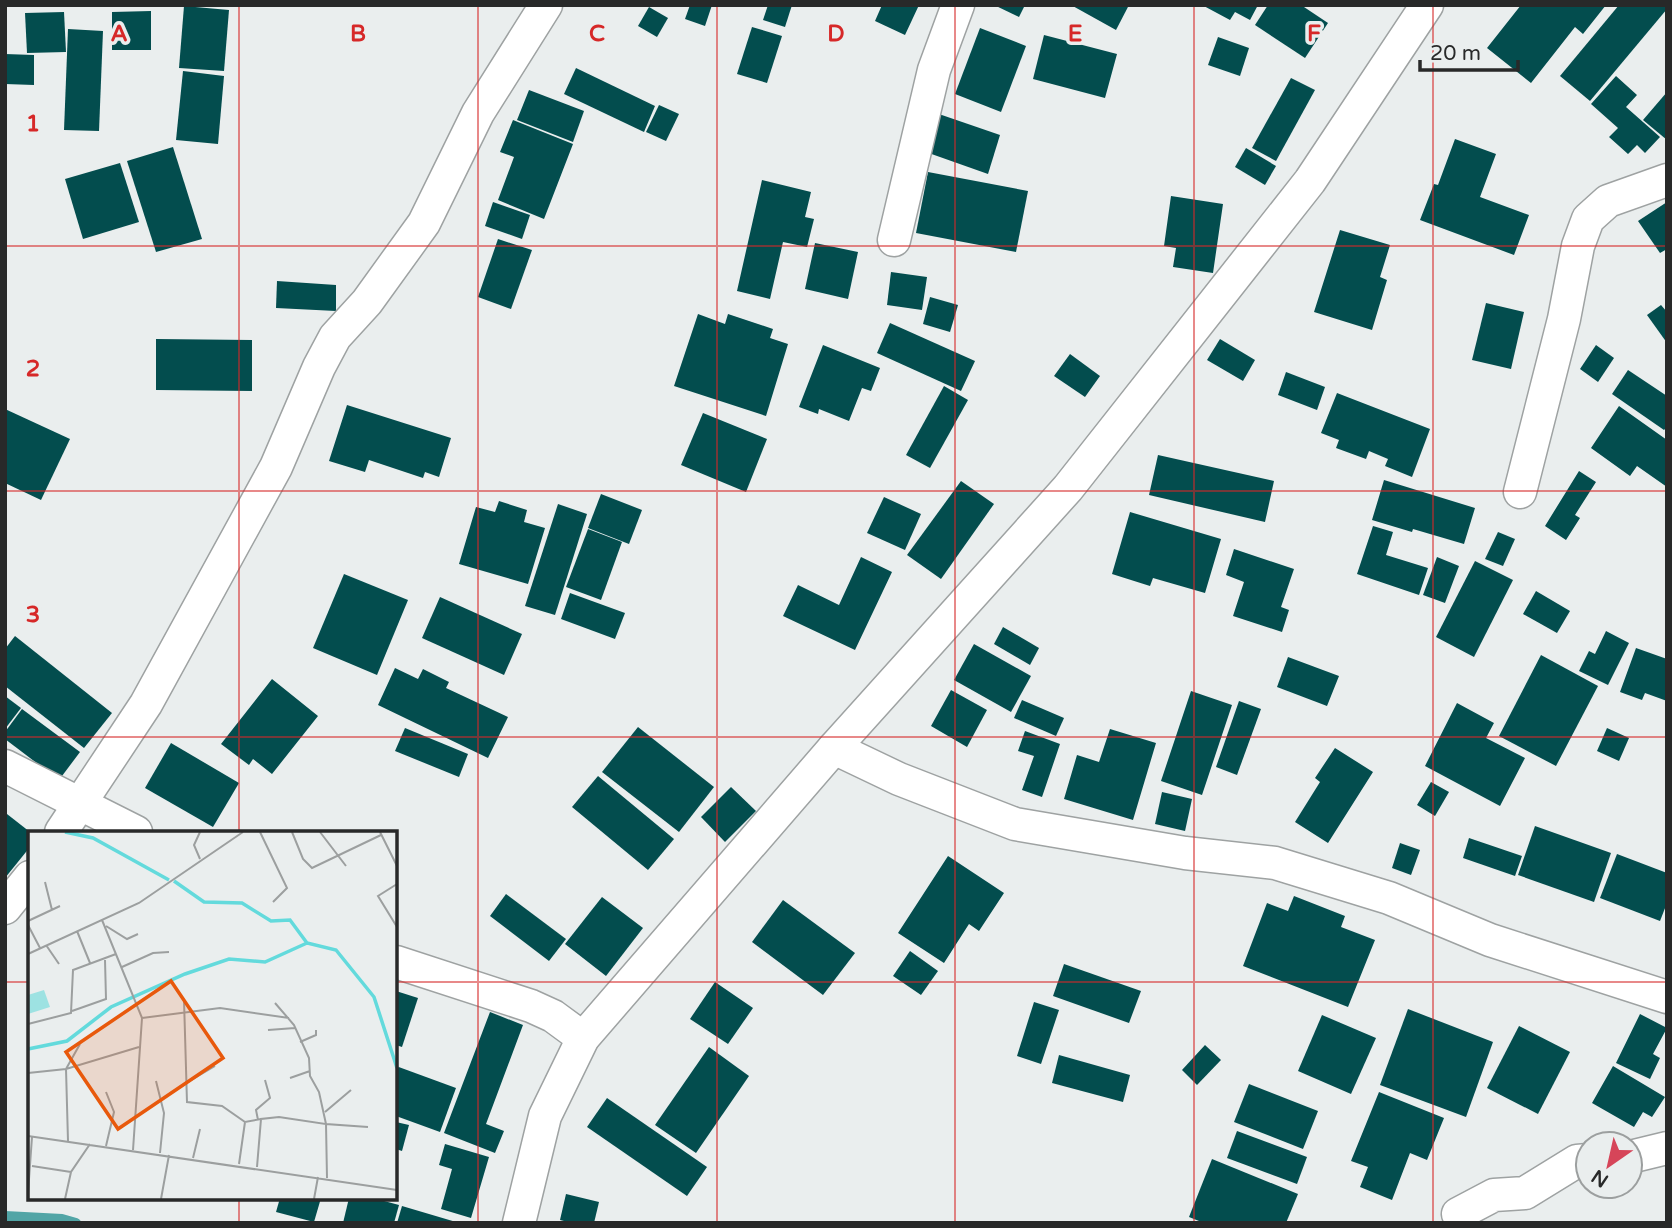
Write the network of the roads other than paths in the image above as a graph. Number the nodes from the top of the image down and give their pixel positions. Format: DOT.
graph roads {
  1 [pos="546,5"];
  2 [pos="958,5"];
  3 [pos="1427,5"];
  4 [pos="1667,180"];
  5 [pos="894,240"];
  6 [pos="1520,492"];
  7 [pos="834,748"];
  8 [pos="5,766"];
  9 [pos="81,803"];
  10 [pos="62,831"];
  11 [pos="134,831"];
  12 [pos="28,879"];
  13 [pos="5,908"];
  14 [pos="397,962"];
  15 [pos="1667,997"];
  16 [pos="583,1038"];
  17 [pos="1667,1148"];
  18 [pos="1644,1154"];
  19 [pos="1574,1163"];
  20 [pos="1458,1214"];
  21 [pos="519,1223"];
  1 -- 9 [label="street"];
  2 -- 5 [label="street"];
  3 -- 7 [label="street"];
  4 -- 6 [label="street"];
  7 -- 15 [label="street"];
  7 -- 16 [label="street"];
  8 -- 9 [label="street"];
  9 -- 10 [label="street"];
  9 -- 11 [label="street"];
  12 -- 13 [label="street"];
  14 -- 16 [label="street"];
  16 -- 21 [label="street"];
  17 -- 18 [label="street"];
  19 -- 20 [label="street"];
}
